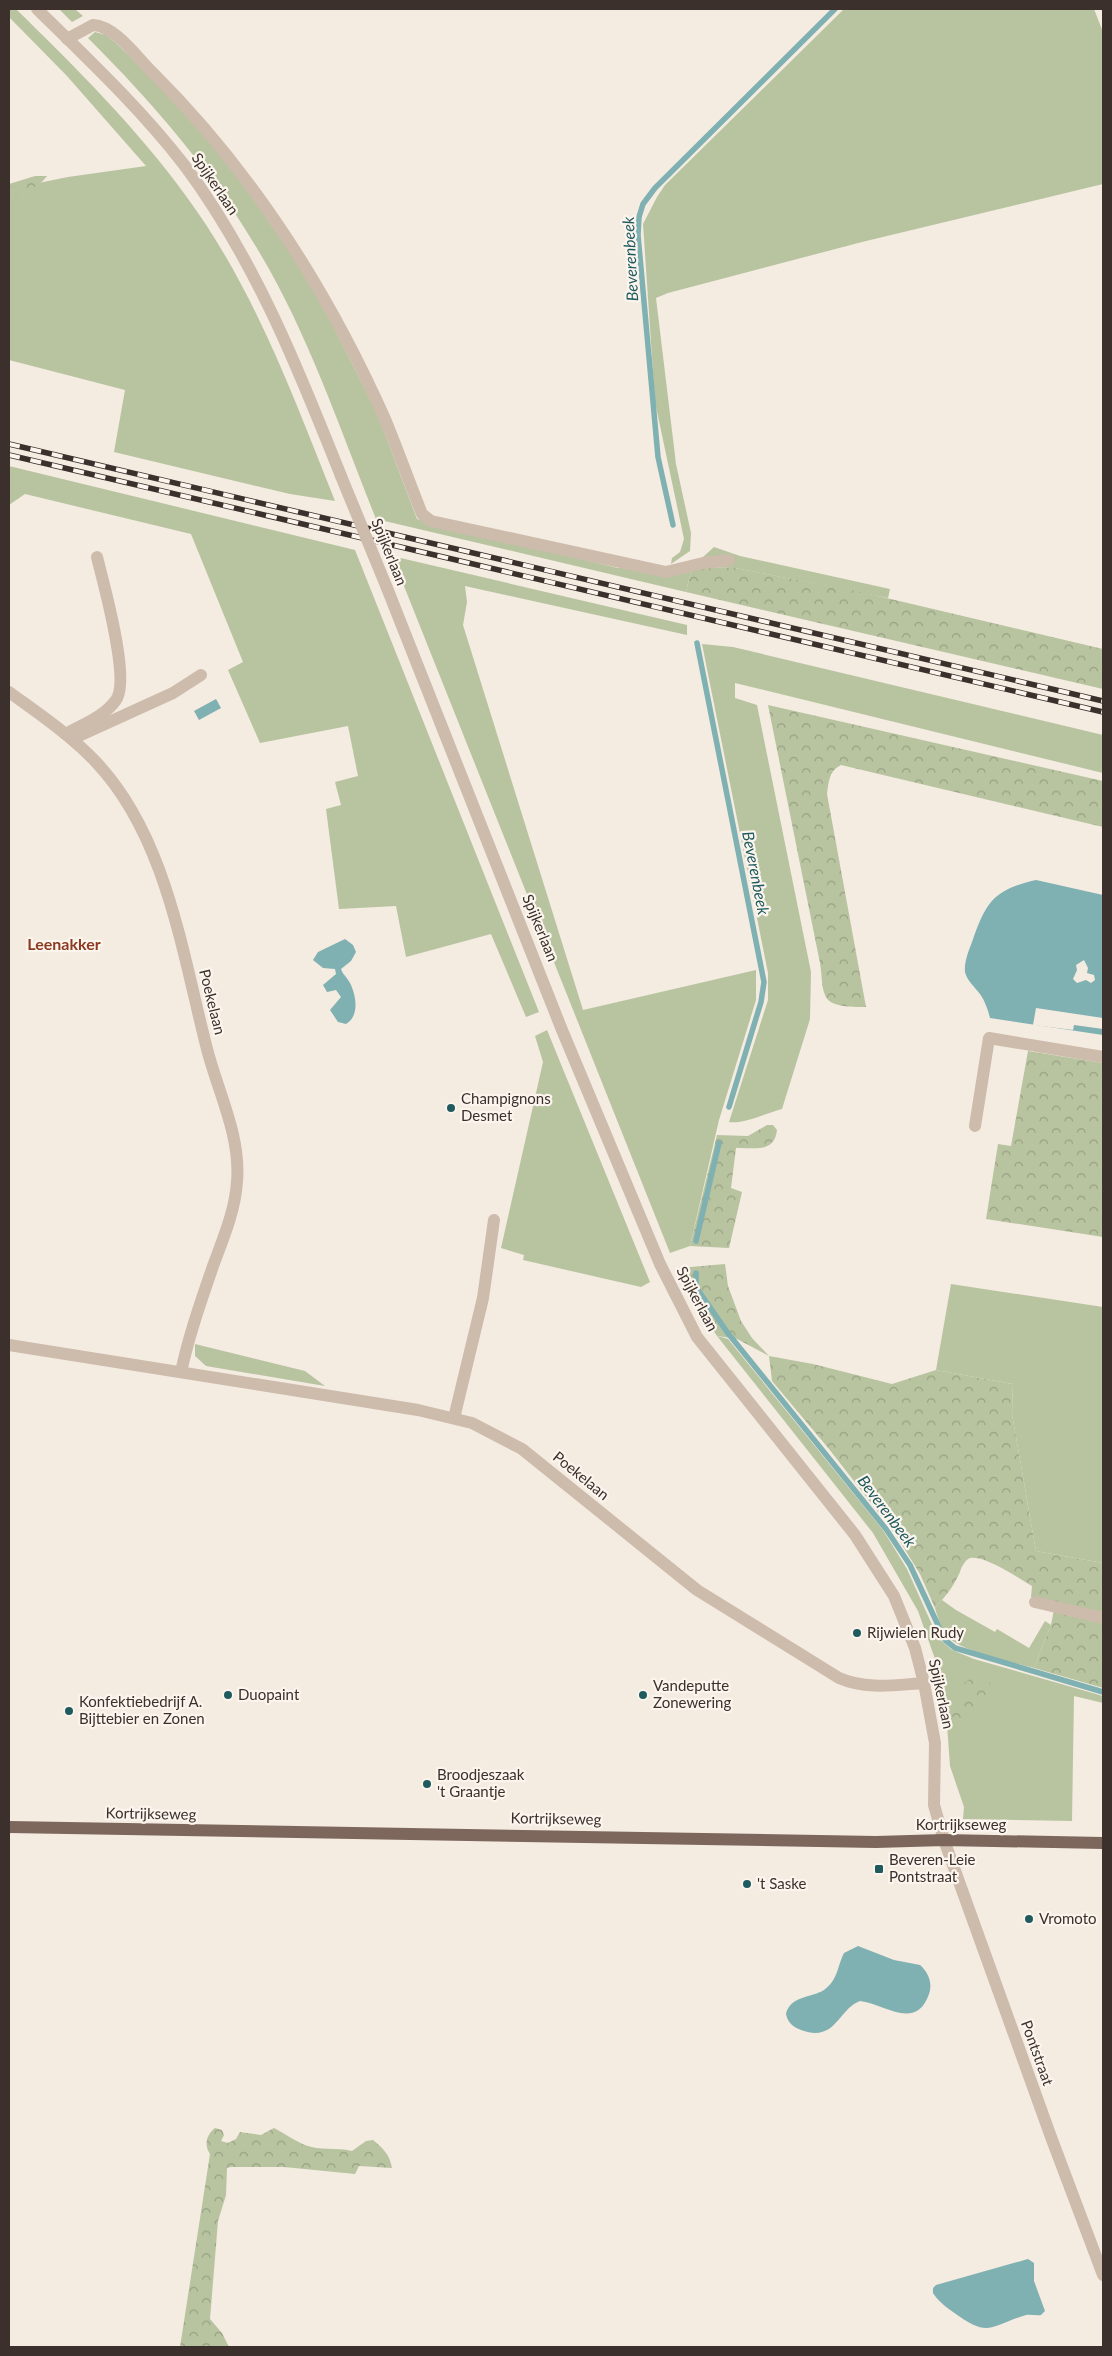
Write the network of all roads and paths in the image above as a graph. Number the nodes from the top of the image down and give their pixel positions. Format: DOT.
graph roads {
  1 [pos="37,9"];
  2 [pos="67,38"];
  3 [pos="96,557"];
  4 [pos="730,560"];
  5 [pos="201,675"];
  6 [pos="9,692"];
  7 [pos="69,737"];
  8 [pos="1103,1057"];
  9 [pos="975,1126"];
  10 [pos="494,1220"];
  11 [pos="9,1345"];
  12 [pos="181,1372"];
  13 [pos="454,1418"];
  14 [pos="1035,1602"];
  15 [pos="1103,1618"];
  16 [pos="924,1683"];
  17 [pos="9,1828"];
  18 [pos="944,1840"];
  19 [pos="1103,1843"];
  20 [pos="1103,2275"];
  1 -- 2 [label="street, Spijkerlaan"];
  2 -- 4 [label="street, Spijkerlaan"];
  2 -- 16 [label="street, Spijkerlaan, bridge"];
  3 -- 7 [label="street"];
  5 -- 7 [label="street"];
  6 -- 7 [label="street, Poekelaan"];
  7 -- 12 [label="street, Poekelaan"];
  8 -- 9 [label="street"];
  10 -- 13 [label="street"];
  11 -- 12 [label="street, Poekelaan"];
  12 -- 13 [label="street, Poekelaan"];
  13 -- 16 [label="street, Poekelaan"];
  14 -- 15 [label="street"];
  16 -- 18 [label="street, Spijkerlaan"];
  17 -- 18 [label="main road, Kortrijkseweg"];
  18 -- 19 [label="main road, Kortrijkseweg"];
  18 -- 20 [label="street, Pontstraat"];
}
